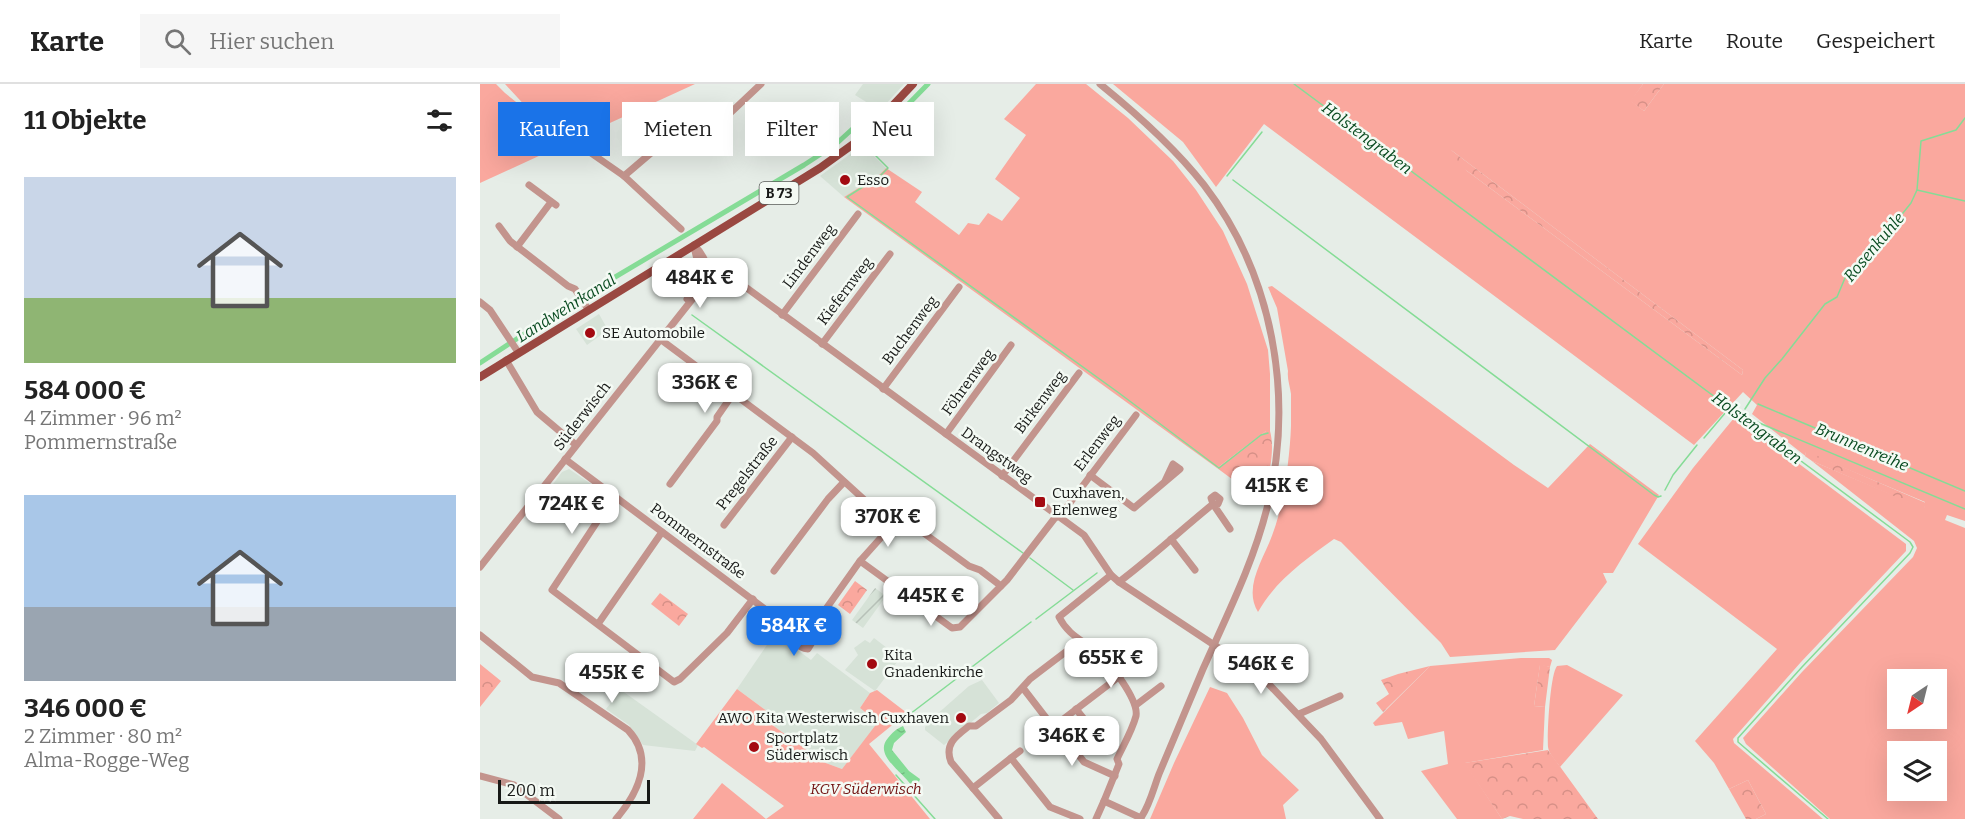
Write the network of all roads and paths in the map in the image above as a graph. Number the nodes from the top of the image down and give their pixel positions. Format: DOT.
graph roads {
  1 [pos="761,84"];
  2 [pos="913,84"];
  3 [pos="1100,84"];
  4 [pos="595,156"];
  5 [pos="624,176"];
  6 [pos="529,185"];
  7 [pos="858,214"];
  8 [pos="499,226"];
  9 [pos="681,229"];
  10 [pos="694,245"];
  11 [pos="517,247"];
  12 [pos="890,254"];
  13 [pos="704,268"];
  14 [pos="959,287"];
  15 [pos="480,302"];
  16 [pos="588,309"];
  17 [pos="782,315"];
  18 [pos="660,339"];
  19 [pos="822,344"];
  20 [pos="1011,345"];
  21 [pos="514,346"];
  22 [pos="506,360"];
  23 [pos="1079,373"];
  24 [pos="480,377"];
  25 [pos="883,389"];
  26 [pos="733,394"];
  27 [pos="1136,415"];
  28 [pos="946,434"];
  29 [pos="792,437"];
  30 [pos="576,445"];
  31 [pos="565,459"];
  32 [pos="1002,476"];
  33 [pos="1090,476"];
  34 [pos="1165,481"];
  35 [pos="844,482"];
  36 [pos="670,484"];
  37 [pos="614,496"];
  38 [pos="1058,516"];
  39 [pos="888,519"];
  40 [pos="724,525"];
  41 [pos="1230,529"];
  42 [pos="662,532"];
  43 [pos="1171,539"];
  44 [pos="860,561"];
  45 [pos="480,567"];
  46 [pos="1195,570"];
  47 [pos="774,571"];
  48 [pos="1111,575"];
  49 [pos="1119,582"];
  50 [pos="1000,586"];
  51 [pos="753,599"];
  52 [pos="598,624"];
  53 [pos="786,625"];
  54 [pos="480,635"];
  55 [pos="806,637"];
  56 [pos="1078,640"];
  57 [pos="1215,645"];
  58 [pos="1142,659"];
  59 [pos="1119,677"];
  60 [pos="1161,686"];
  61 [pos="1023,688"];
  62 [pos="1340,696"];
  63 [pos="1136,705"];
  64 [pos="1076,709"];
  65 [pos="1299,714"];
  66 [pos="1055,725"];
  67 [pos="1091,728"];
  68 [pos="1020,751"];
  69 [pos="1011,758"];
  70 [pos="480,776"];
  71 [pos="1115,776"];
  72 [pos="973,788"];
  73 [pos="1104,801"];
  74 [pos="1141,817"];
  75 [pos="559,819"];
  76 [pos="616,819"];
  77 [pos="999,819"];
  78 [pos="1080,819"];
  79 [pos="1096,819"];
  80 [pos="1380,819"];
  1 -- 5 [label="street"];
  2 -- 10 [label="main road, B 73"];
  3 -- 57 [label="street"];
  4 -- 5 [label="street"];
  5 -- 9 [label="street"];
  6 -- 11 [label="street"];
  7 -- 17 [label="street, Lindenweg"];
  8 -- 11 [label="street"];
  10 -- 13 [label="street"];
  10 -- 16 [label="main road, B 73"];
  11 -- 16 [label="street"];
  12 -- 19 [label="street, Kiefernweg"];
  13 -- 17 [label="street, Drangstweg"];
  13 -- 18 [label="street, Süderwisch"];
  14 -- 25 [label="street, Buchenweg"];
  15 -- 21 [label="street"];
  16 -- 21 [label="main road, B 73"];
  17 -- 19 [label="street, Drangstweg"];
  18 -- 26 [label="street"];
  18 -- 30 [label="street, Süderwisch"];
  19 -- 25 [label="street, Drangstweg"];
  20 -- 28 [label="street, Föhrenweg"];
  21 -- 22 [label="main road, B 73"];
  22 -- 24 [label="main road, B 73"];
  22 -- 30 [label="street"];
  23 -- 32 [label="street, Birkenweg"];
  25 -- 28 [label="street, Drangstweg"];
  26 -- 29 [label="street"];
  26 -- 36 [label="street"];
  27 -- 33 [label="street, Erlenweg"];
  28 -- 32 [label="street, Drangstweg"];
  29 -- 35 [label="street"];
  29 -- 40 [label="street, Pregelstraße"];
  30 -- 31 [label="street, Süderwisch"];
  31 -- 37 [label="street, Pommernstraße"];
  31 -- 45 [label="street, Süderwisch"];
  32 -- 38 [label="street, Drangstweg"];
  33 -- 34 [label="street"];
  33 -- 38 [label="street, Erlenweg"];
  35 -- 39 [label="street"];
  35 -- 47 [label="street"];
  37 -- 42 [label="street, Pommernstraße"];
  37 -- 52 [label="street"];
  38 -- 48 [label="street, Drangstweg"];
  38 -- 50 [label="street, Erlenweg"];
  39 -- 44 [label="street"];
  39 -- 50 [label="street"];
  41 -- 43 [label="street"];
  42 -- 51 [label="street, Pommernstraße"];
  42 -- 52 [label="street"];
  43 -- 46 [label="street"];
  43 -- 49 [label="street"];
  44 -- 50 [label="street, Erlenweg"];
  44 -- 55 [label="street"];
  48 -- 49 [label="street, Drangstweg"];
  48 -- 56 [label="street"];
  49 -- 57 [label="street, Drangstweg"];
  51 -- 52 [label="street"];
  51 -- 53 [label="street, Pommernstraße"];
  53 -- 55 [label="street, Pommernstraße"];
  53 -- 55 [label="street, Pommernstraße"];
  54 -- 76 [label="street"];
  56 -- 59 [label="street"];
  56 -- 61 [label="street"];
  57 -- 65 [label="street, Drangstweg"];
  57 -- 74 [label="street"];
  58 -- 59 [label="street"];
  59 -- 63 [label="street"];
  59 -- 64 [label="street"];
  60 -- 63 [label="street"];
  61 -- 66 [label="street"];
  61 -- 72 [label="street"];
  62 -- 65 [label="street"];
  63 -- 71 [label="street"];
  64 -- 66 [label="street"];
  64 -- 67 [label="street"];
  65 -- 80 [label="street, Drangstweg"];
  66 -- 71 [label="street"];
  68 -- 69 [label="street"];
  69 -- 72 [label="street"];
  69 -- 78 [label="street"];
  70 -- 75 [label="street"];
  71 -- 73 [label="street"];
  72 -- 77 [label="street"];
  73 -- 74 [label="street"];
  73 -- 79 [label="street"];
}
